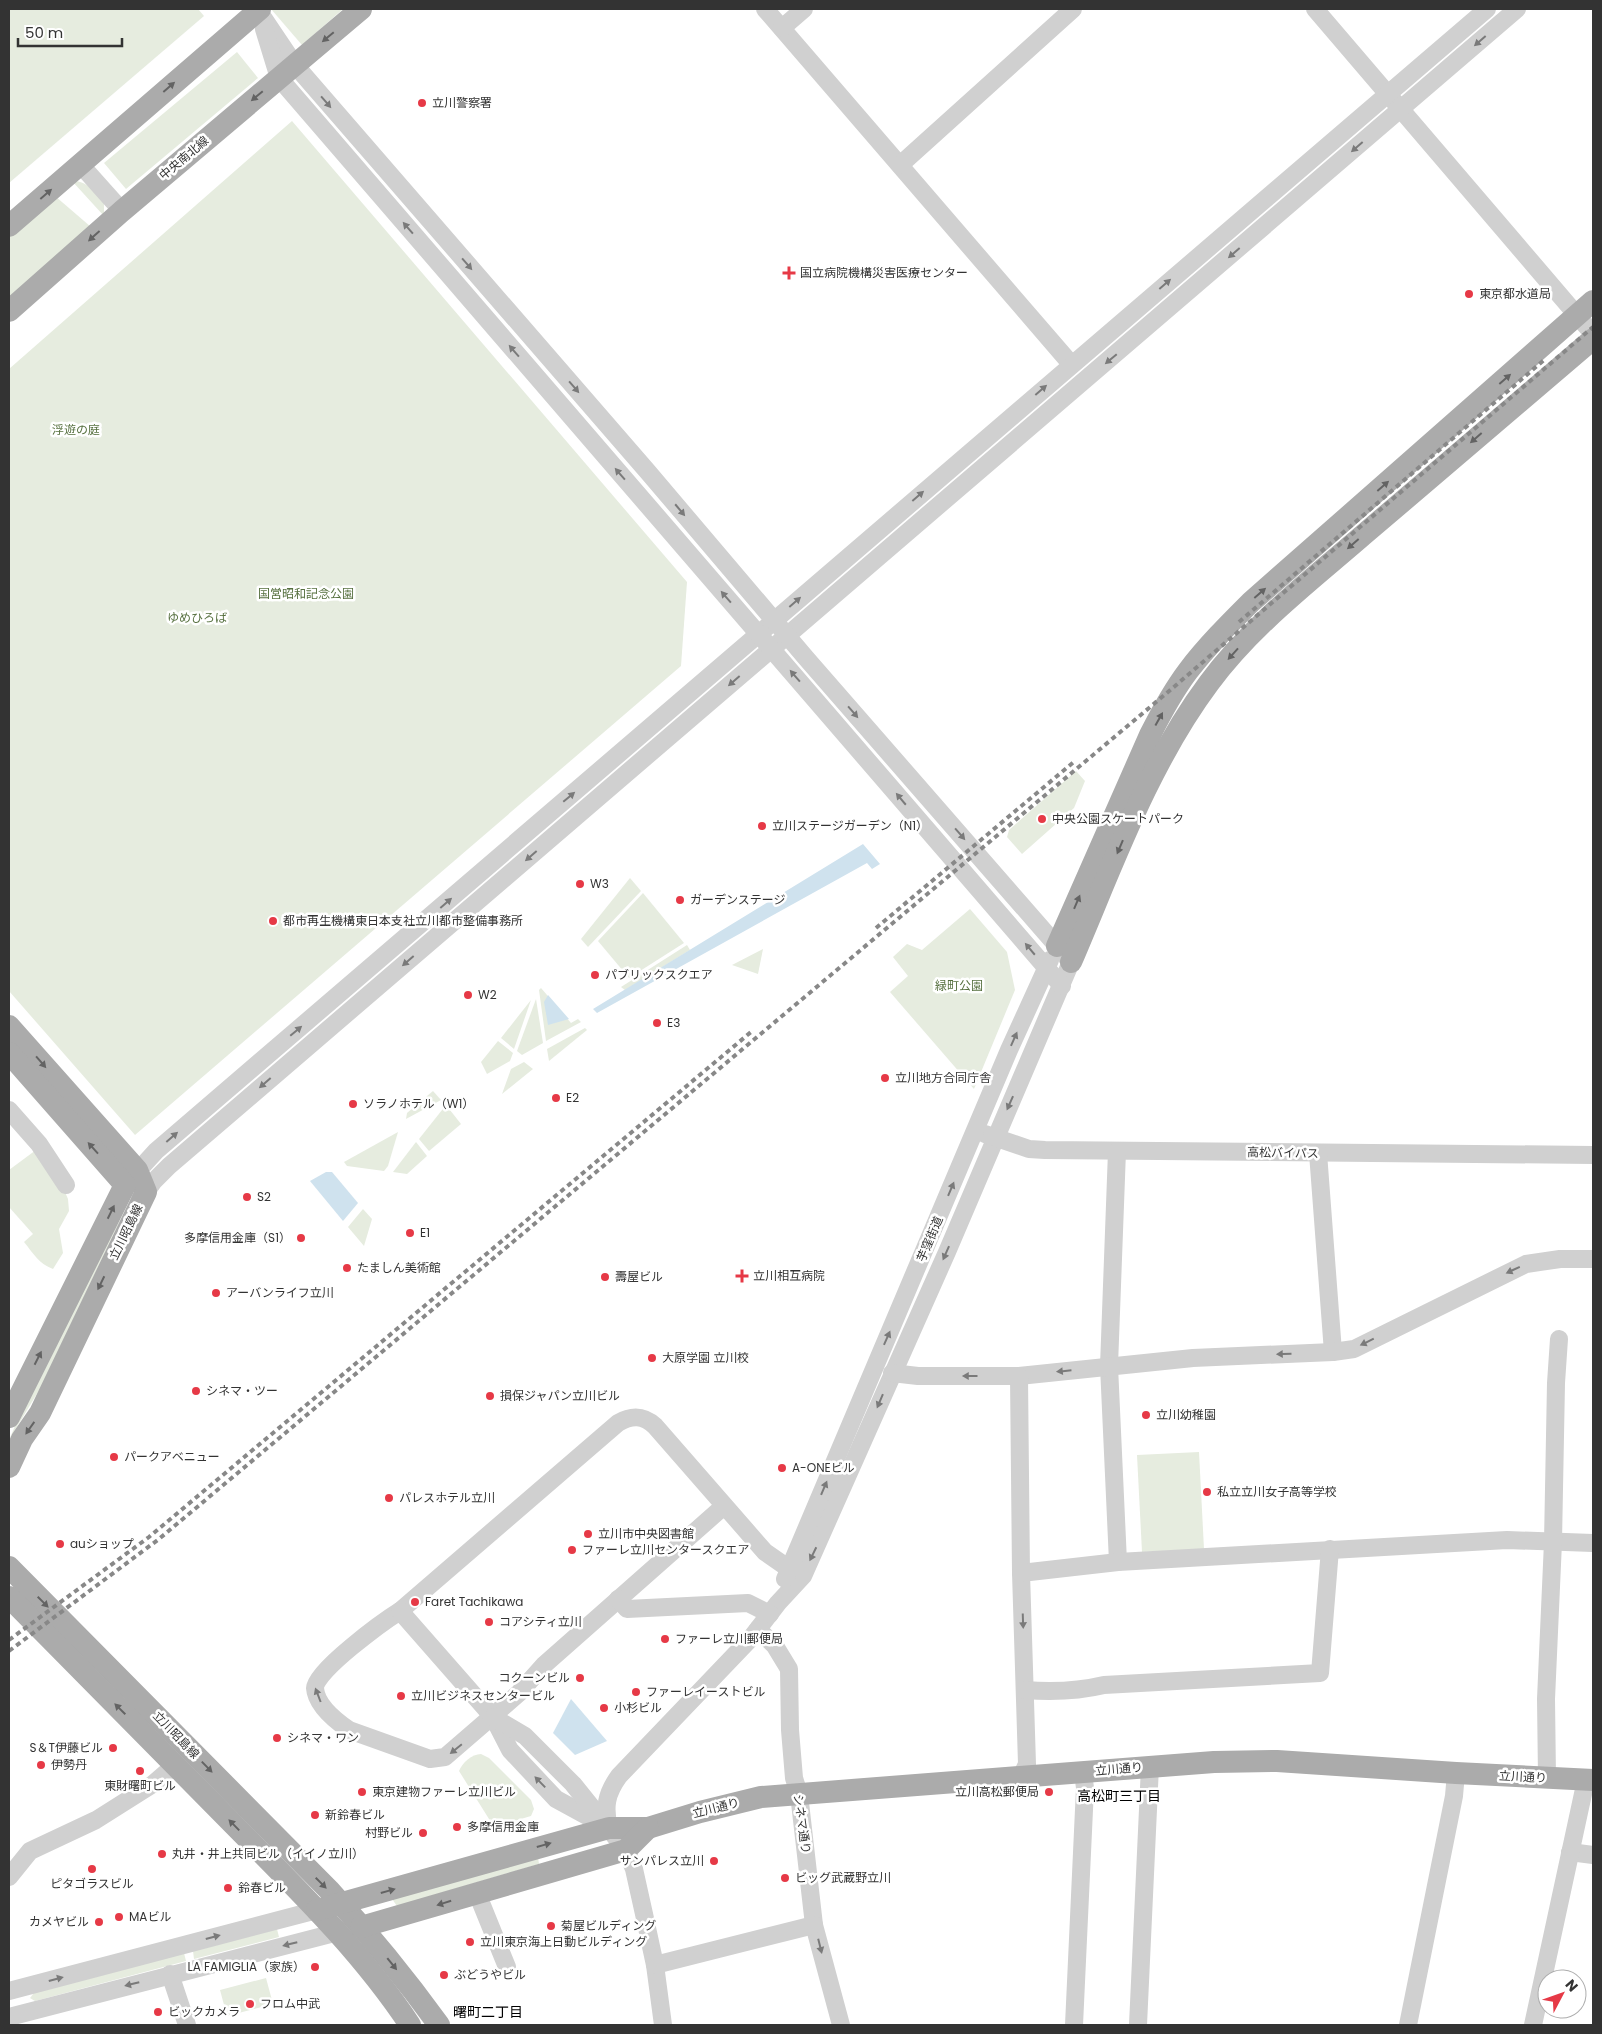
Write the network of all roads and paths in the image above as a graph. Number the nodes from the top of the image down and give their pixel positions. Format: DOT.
graph roads {
  1 [pos="259,9"];
  2 [pos="361,9"];
  3 [pos="765,9"];
  4 [pos="804,9"];
  5 [pos="1073,9"];
  6 [pos="1315,9"];
  7 [pos="1487,9"];
  8 [pos="1517,9"];
  9 [pos="782,28"];
  10 [pos="287,71"];
  11 [pos="1388,93"];
  12 [pos="1401,109"];
  13 [pos="80,164"];
  14 [pos="900,165"];
  15 [pos="122,210"];
  16 [pos="9,226"];
  17 [pos="1585,308"];
  18 [pos="9,311"];
  19 [pos="1593,334"];
  20 [pos="1593,338"];
  21 [pos="1071,364"];
  22 [pos="773,620"];
  23 [pos="758,634"];
  24 [pos="786,635"];
  25 [pos="771,649"];
  26 [pos="1146,767"];
  27 [pos="1064,954"];
  28 [pos="1046,967"];
  29 [pos="1062,986"];
  30 [pos="9,1026"];
  31 [pos="9,1053"];
  32 [pos="9,1110"];
  33 [pos="975,1130"];
  34 [pos="996,1138"];
  35 [pos="1117,1150"];
  36 [pos="1318,1153"];
  37 [pos="1593,1155"];
  38 [pos="131,1178"];
  39 [pos="66,1185"];
  40 [pos="146,1192"];
  41 [pos="1593,1259"];
  42 [pos="1559,1339"];
  43 [pos="1333,1352"];
  44 [pos="1109,1366"];
  45 [pos="892,1373"];
  46 [pos="1018,1376"];
  47 [pos="9,1417"];
  48 [pos="9,1467"];
  49 [pos="724,1506"];
  50 [pos="1554,1542"];
  51 [pos="1593,1543"];
  52 [pos="1330,1549"];
  53 [pos="1118,1562"];
  54 [pos="9,1567"];
  55 [pos="796,1572"];
  56 [pos="1021,1573"];
  57 [pos="9,1597"];
  58 [pos="618,1599"];
  59 [pos="774,1609"];
  60 [pos="400,1611"];
  61 [pos="758,1630"];
  62 [pos="1025,1690"];
  63 [pos="493,1717"];
  64 [pos="175,1765"];
  65 [pos="1150,1766"];
  66 [pos="1083,1772"];
  67 [pos="1456,1773"];
  68 [pos="1020,1777"];
  69 [pos="1547,1778"];
  70 [pos="1589,1780"];
  71 [pos="798,1794"];
  72 [pos="609,1828"];
  73 [pos="648,1828"];
  74 [pos="626,1850"];
  75 [pos="1570,1852"];
  76 [pos="1593,1855"];
  77 [pos="9,1877"];
  78 [pos="477,1893"];
  79 [pos="341,1904"];
  80 [pos="317,1910"];
  81 [pos="814,1925"];
  82 [pos="362,1926"];
  83 [pos="337,1932"];
  84 [pos="654,1965"];
  85 [pos="507,1968"];
  86 [pos="170,1974"];
  87 [pos="9,1992"];
  88 [pos="14,2017"];
  89 [pos="187,2025"];
  90 [pos="410,2025"];
  91 [pos="439,2025"];
  92 [pos="663,2025"];
  93 [pos="841,2025"];
  94 [pos="1074,2025"];
  95 [pos="1138,2025"];
  96 [pos="1408,2025"];
  97 [pos="1533,2025"];
  1 -- 10 [label="street"];
  13 -- 1 [label="main road, one-way"];
  2 -- 10 [label="main road, 中央南北線, one-way"];
  3 -- 9 [label="street"];
  4 -- 9 [label="street"];
  5 -- 14 [label="street"];
  6 -- 11 [label="street"];
  7 -- 11 [label="street"];
  8 -- 12 [label="street, one-way"];
  9 -- 14 [label="street"];
  10 -- 15 [label="main road, 中央南北線, one-way"];
  10 -- 22 [label="street, one-way"];
  23 -- 10 [label="street, one-way"];
  11 -- 12 [label="street"];
  21 -- 11 [label="street, one-way"];
  12 -- 17 [label="street"];
  12 -- 24 [label="street, one-way"];
  13 -- 15 [label="street"];
  16 -- 13 [label="main road, one-way"];
  14 -- 21 [label="street"];
  15 -- 18 [label="main road, 中央南北線, one-way"];
  17 -- 19 [label="street"];
  26 -- 17 [label="main road, one-way"];
  20 -- 26 [label="main road, one-way"];
  22 -- 21 [label="street, one-way"];
  22 -- 23 [label="street"];
  22 -- 24 [label="street"];
  23 -- 25 [label="street"];
  38 -- 23 [label="street, one-way"];
  24 -- 25 [label="street"];
  24 -- 27 [label="street, one-way"];
  28 -- 25 [label="street, one-way"];
  25 -- 40 [label="street, one-way"];
  26 -- 27 [label="main road"];
  27 -- 28 [label="street, 芋窪街道"];
  27 -- 29 [label="street, 芋窪街道"];
  28 -- 29 [label="street"];
  33 -- 28 [label="street, 芋窪街道, one-way"];
  29 -- 34 [label="street, 芋窪街道, one-way"];
  30 -- 38 [label="main road, 立川昭島線, one-way"];
  38 -- 31 [label="main road, 立川昭島線, one-way"];
  32 -- 39 [label="street"];
  33 -- 34 [label="street, 高松バイパス"];
  55 -- 33 [label="street, 芋窪街道, one-way"];
  34 -- 35 [label="street, 高松バイパス"];
  34 -- 45 [label="street, 芋窪街道, one-way"];
  35 -- 36 [label="street, 高松バイパス"];
  35 -- 44 [label="street"];
  36 -- 37 [label="street, 高松バイパス"];
  36 -- 43 [label="street"];
  38 -- 40 [label="main road, 立川昭島線"];
  47 -- 38 [label="main road, 立川昭島線, one-way"];
  40 -- 48 [label="main road, 立川昭島線, one-way"];
  41 -- 43 [label="street, one-way"];
  42 -- 50 [label="street"];
  43 -- 44 [label="street, one-way"];
  44 -- 46 [label="street, one-way"];
  44 -- 53 [label="street"];
  46 -- 45 [label="street, one-way"];
  45 -- 55 [label="street, 芋窪街道, one-way"];
  46 -- 56 [label="street"];
  49 -- 55 [label="street"];
  49 -- 58 [label="street"];
  49 -- 60 [label="street"];
  50 -- 51 [label="street"];
  50 -- 52 [label="street"];
  50 -- 69 [label="street"];
  52 -- 53 [label="street"];
  52 -- 62 [label="street"];
  53 -- 56 [label="street"];
  54 -- 79 [label="main road, 立川昭島線, one-way"];
  55 -- 59 [label="street"];
  56 -- 62 [label="street, one-way"];
  64 -- 57 [label="main road, 立川昭島線, one-way"];
  58 -- 59 [label="street"];
  58 -- 63 [label="street"];
  59 -- 61 [label="street"];
  60 -- 63 [label="street"];
  63 -- 60 [label="street, one-way"];
  61 -- 71 [label="street, シネマ通り"];
  61 -- 72 [label="street"];
  62 -- 68 [label="street"];
  63 -- 72 [label="street"];
  64 -- 77 [label="street"];
  80 -- 64 [label="main road, 立川昭島線, one-way"];
  65 -- 66 [label="main road, 立川通り"];
  65 -- 67 [label="main road, 立川通り"];
  65 -- 95 [label="street"];
  66 -- 68 [label="main road, 立川通り"];
  66 -- 94 [label="street"];
  67 -- 69 [label="main road, 立川通り"];
  67 -- 96 [label="street"];
  68 -- 71 [label="main road, 立川通り"];
  69 -- 70 [label="main road, 立川通り"];
  70 -- 75 [label="street"];
  71 -- 73 [label="main road, 立川通り"];
  71 -- 81 [label="street, シネマ通り"];
  72 -- 73 [label="main road"];
  72 -- 74 [label="street"];
  79 -- 72 [label="main road, one-way"];
  73 -- 74 [label="main road"];
  74 -- 78 [label="main road"];
  74 -- 84 [label="street"];
  75 -- 76 [label="street"];
  75 -- 97 [label="street"];
  78 -- 82 [label="main road, one-way"];
  78 -- 85 [label="street"];
  79 -- 80 [label="main road"];
  79 -- 82 [label="main road, 立川昭島線"];
  80 -- 83 [label="main road, 立川昭島線"];
  87 -- 80 [label="street, one-way"];
  81 -- 84 [label="street"];
  81 -- 93 [label="street, シネマ通り, one-way"];
  82 -- 83 [label="street"];
  82 -- 91 [label="main road, 立川昭島線, one-way"];
  83 -- 86 [label="street, one-way"];
  83 -- 90 [label="main road, 立川昭島線"];
  84 -- 92 [label="street"];
  86 -- 88 [label="street, one-way"];
  86 -- 89 [label="street"];
}
